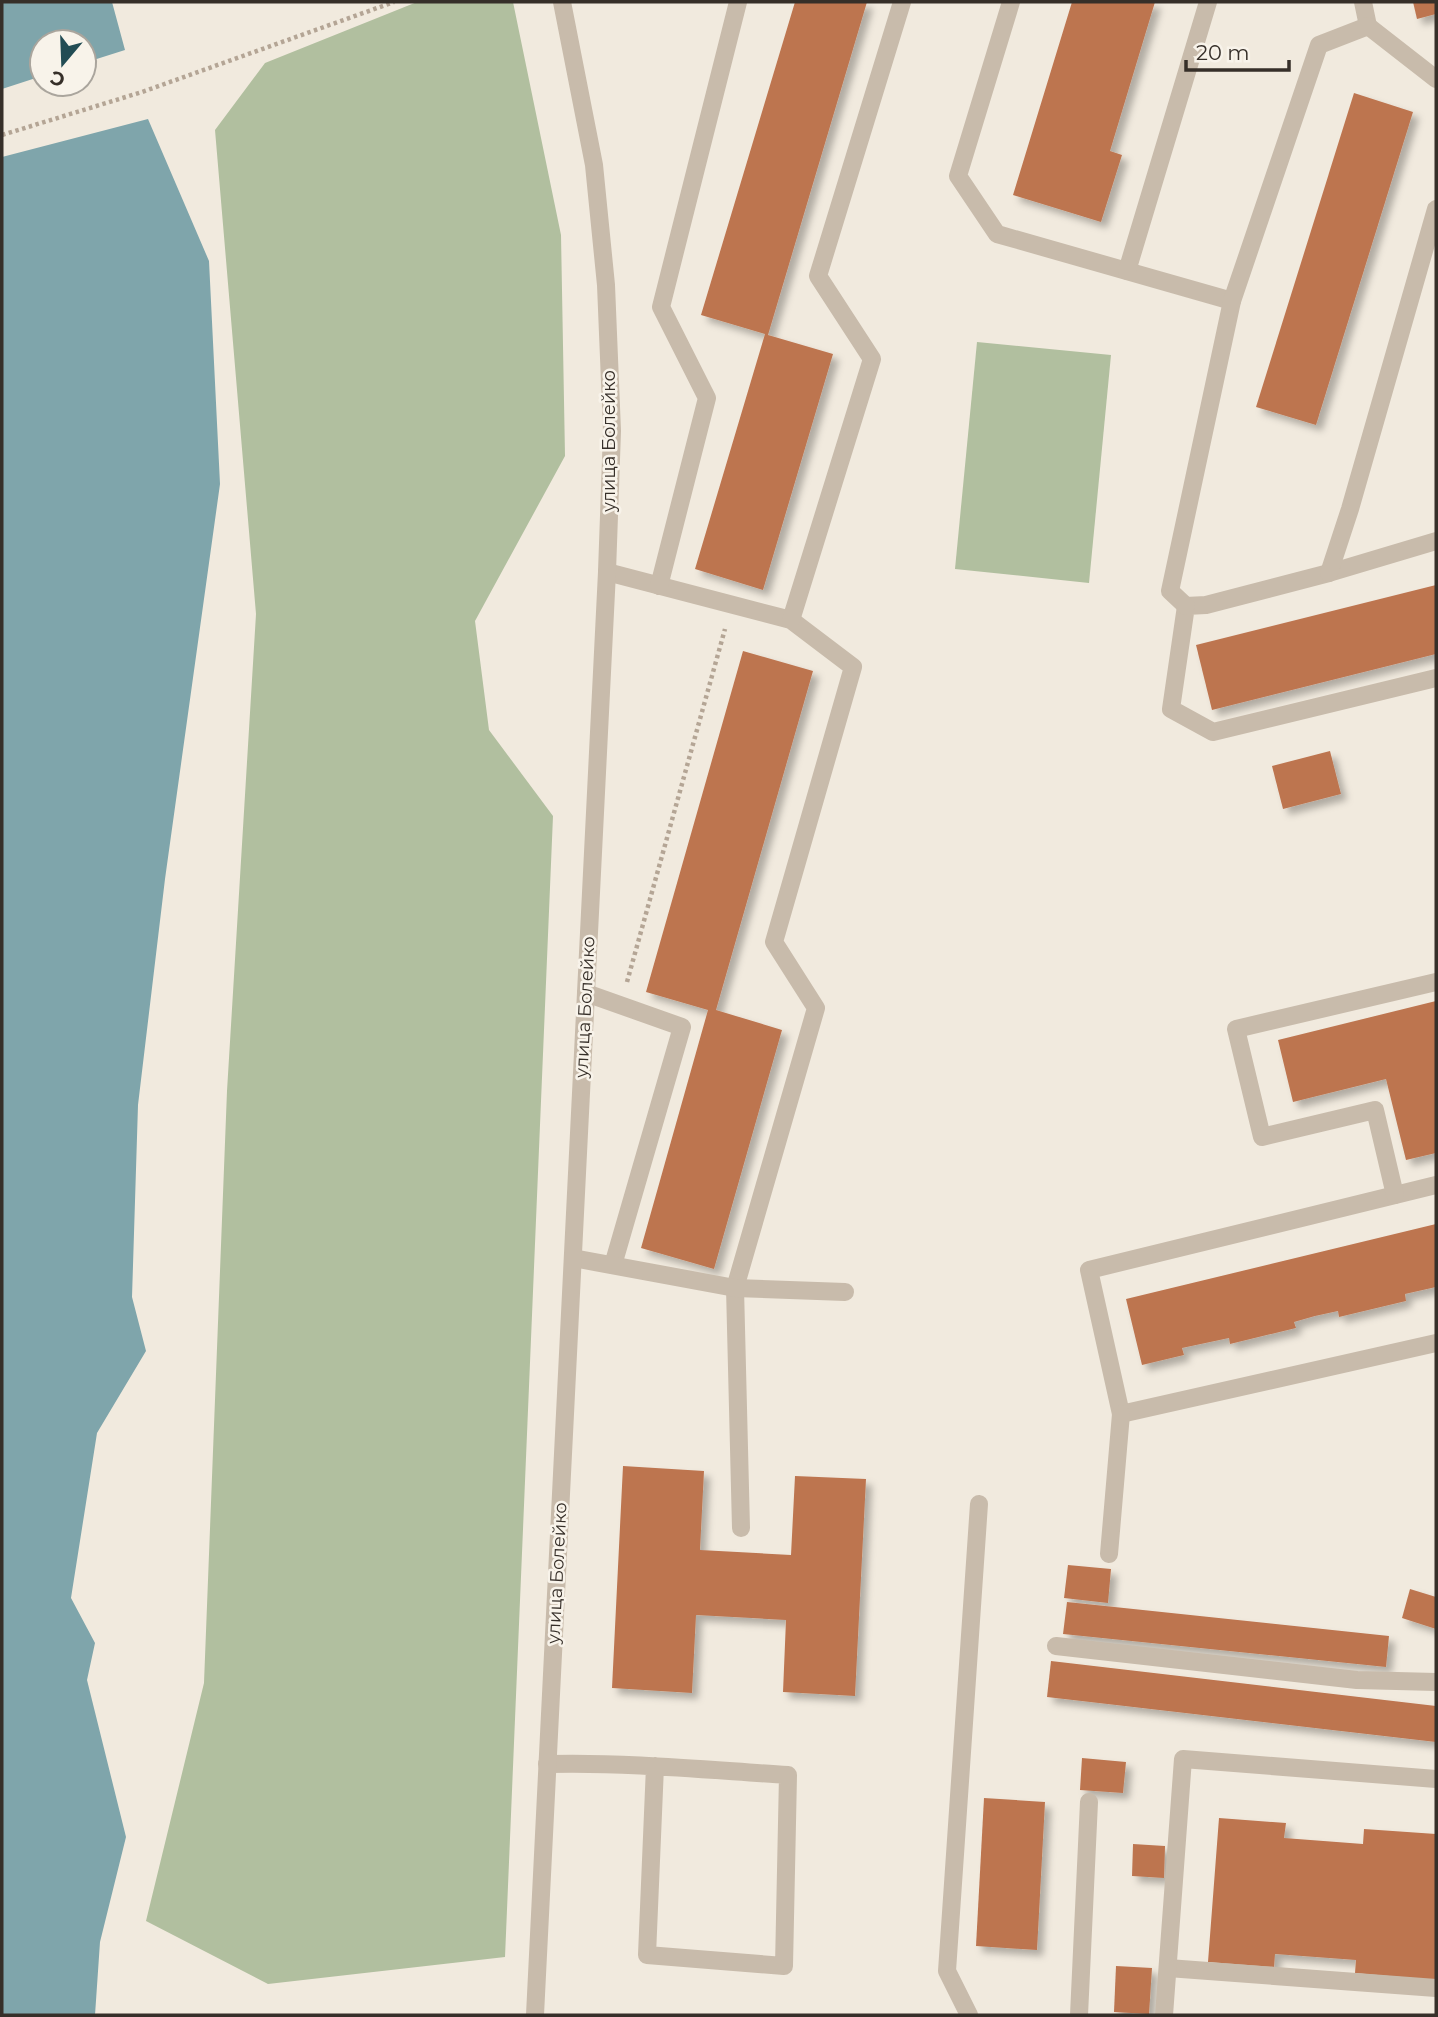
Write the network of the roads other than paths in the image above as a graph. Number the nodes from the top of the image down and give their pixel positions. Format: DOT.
graph roads {
  1 [pos="562,2"];
  2 [pos="737,2"];
  3 [pos="902,2"];
  4 [pos="1012,2"];
  5 [pos="1208,2"];
  6 [pos="1363,2"];
  7 [pos="1368,26"];
  8 [pos="1436,79"];
  9 [pos="1436,209"];
  10 [pos="1127,271"];
  11 [pos="1232,301"];
  12 [pos="1436,541"];
  13 [pos="607,572"];
  14 [pos="1329,573"];
  15 [pos="659,586"];
  16 [pos="1186,606"];
  17 [pos="791,620"];
  18 [pos="1436,678"];
  19 [pos="1436,982"];
  20 [pos="586,993"];
  21 [pos="1436,1185"];
  22 [pos="1395,1195"];
  23 [pos="573,1258"];
  24 [pos="612,1265"];
  25 [pos="735,1288"];
  26 [pos="845,1292"];
  27 [pos="1436,1343"];
  28 [pos="1121,1414"];
  29 [pos="979,1504"];
  30 [pos="741,1528"];
  31 [pos="1109,1554"];
  32 [pos="1056,1646"];
  33 [pos="1436,1682"];
  34 [pos="548,1764"];
  35 [pos="655,1766"];
  36 [pos="1436,1779"];
  37 [pos="1089,1802"];
  38 [pos="1168,1968"];
  39 [pos="1436,1989"];
  40 [pos="535,2015"];
  41 [pos="969,2015"];
  42 [pos="1079,2015"];
  43 [pos="1164,2015"];
  1 -- 13 [label="street, улица Болейко"];
  2 -- 15 [label="street"];
  3 -- 17 [label="street"];
  4 -- 10 [label="street"];
  5 -- 10 [label="street"];
  6 -- 7 [label="street"];
  7 -- 8 [label="street"];
  7 -- 11 [label="street"];
  9 -- 14 [label="street"];
  10 -- 11 [label="street"];
  11 -- 16 [label="street"];
  12 -- 14 [label="street"];
  13 -- 15 [label="street"];
  13 -- 20 [label="street, улица Болейко"];
  14 -- 16 [label="street"];
  15 -- 17 [label="street"];
  16 -- 18 [label="street"];
  17 -- 25 [label="street"];
  19 -- 22 [label="street"];
  20 -- 23 [label="street, улица Болейко"];
  20 -- 24 [label="street"];
  21 -- 22 [label="street"];
  22 -- 28 [label="street"];
  23 -- 24 [label="street"];
  23 -- 34 [label="street, улица Болейко"];
  24 -- 25 [label="street"];
  25 -- 26 [label="street"];
  25 -- 30 [label="street"];
  27 -- 28 [label="street"];
  28 -- 31 [label="street"];
  29 -- 41 [label="street"];
  32 -- 33 [label="street"];
  34 -- 35 [label="street"];
  34 -- 40 [label="street, улица Болейко"];
  35 -- 35 [label="street"];
  36 -- 38 [label="street"];
  37 -- 42 [label="street"];
  38 -- 39 [label="street"];
  38 -- 43 [label="street"];
}
